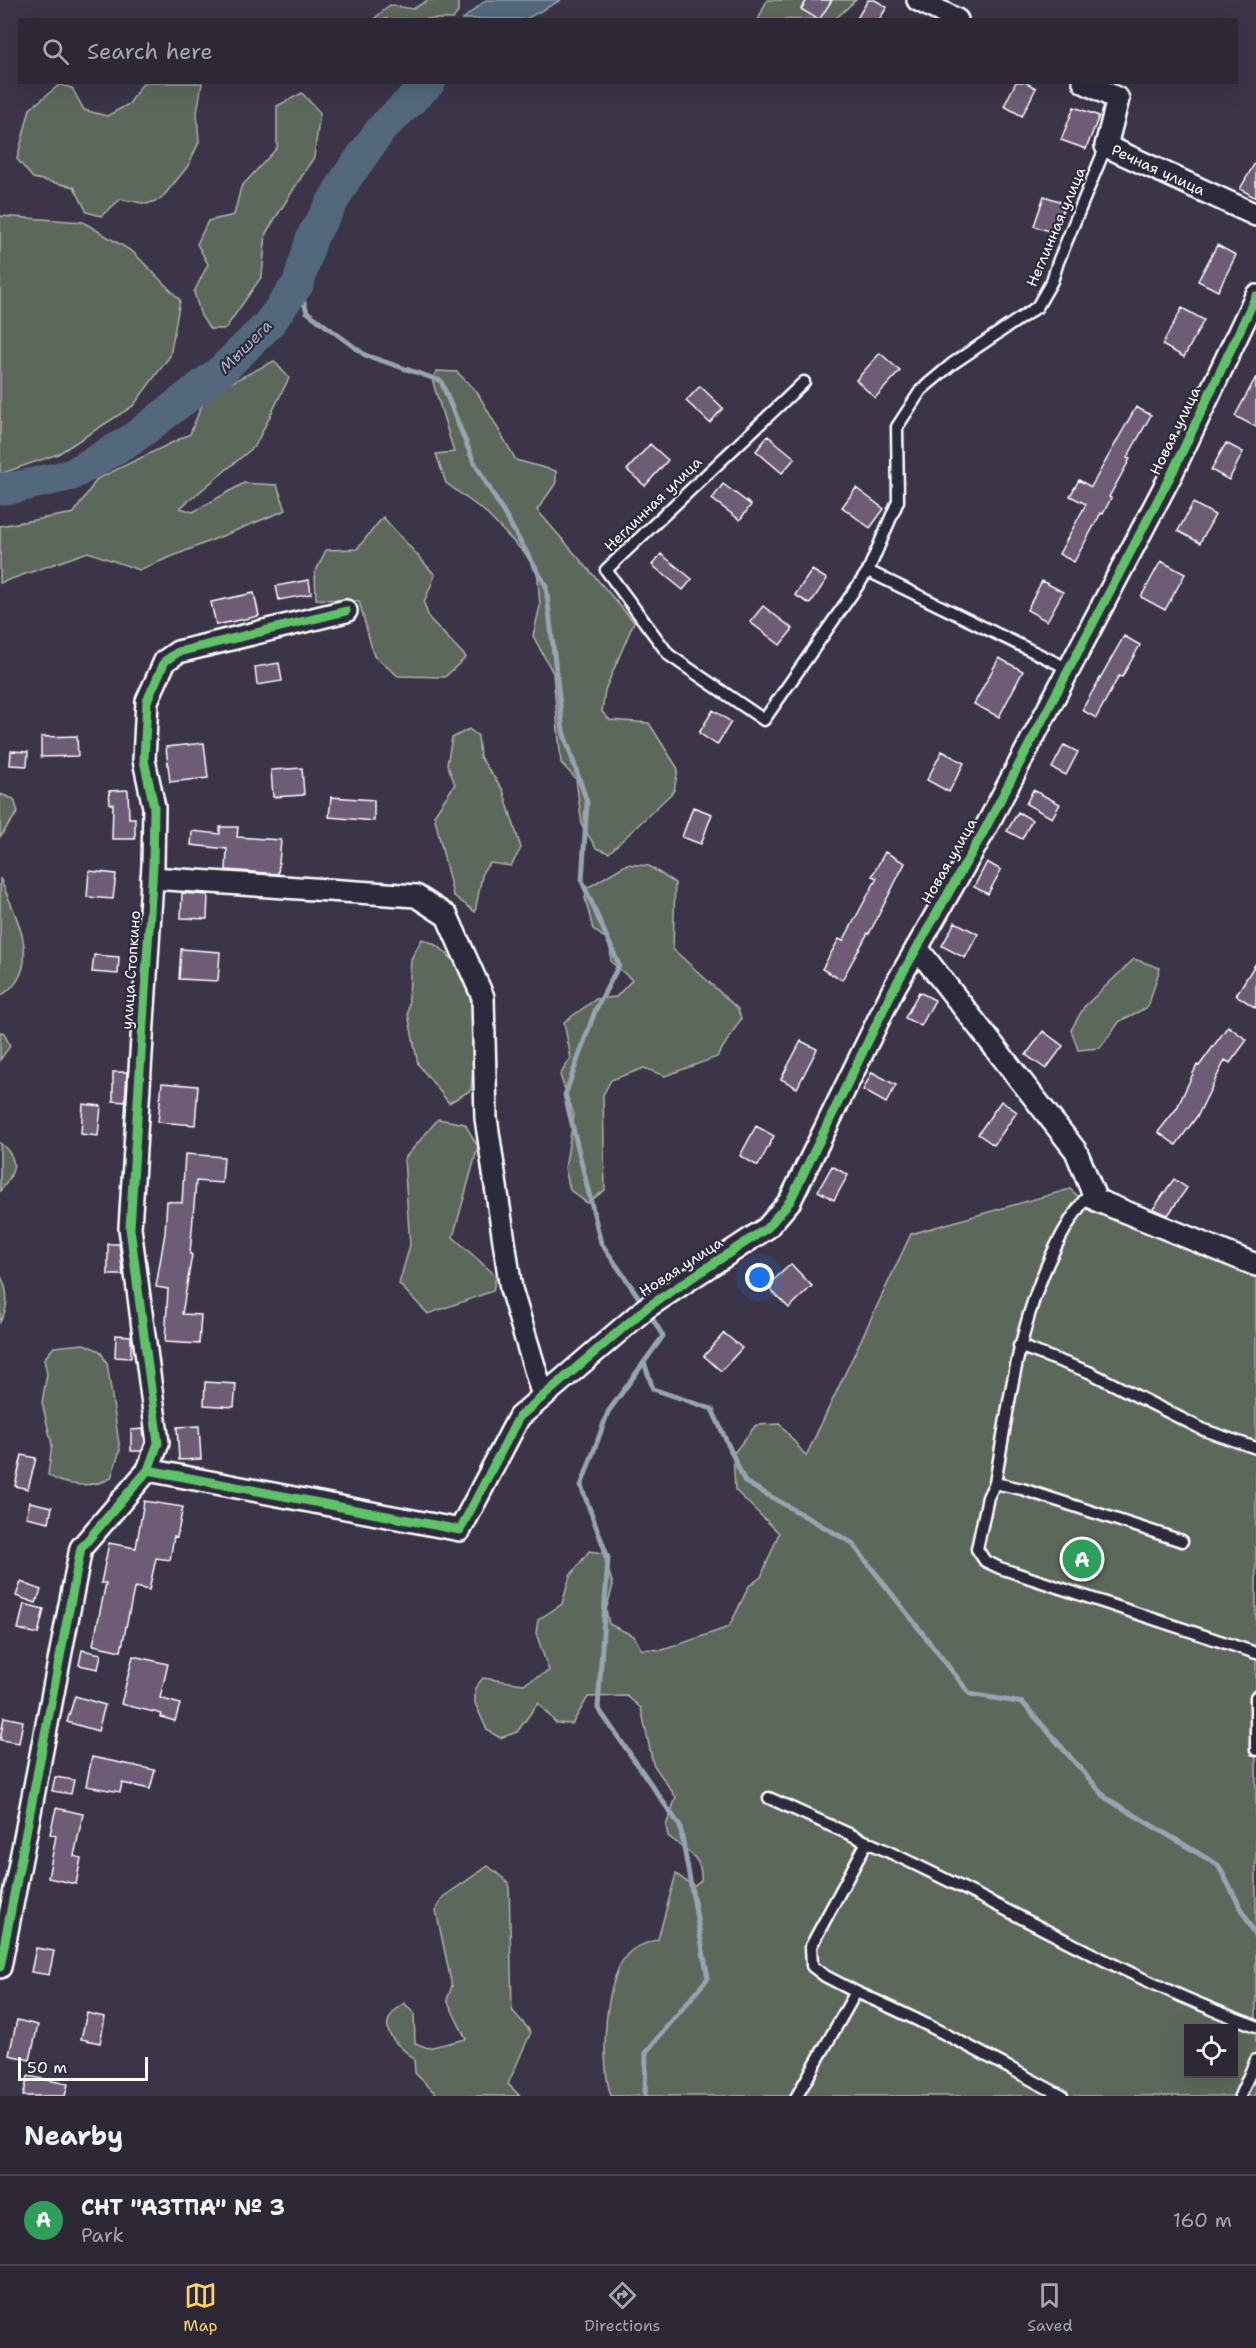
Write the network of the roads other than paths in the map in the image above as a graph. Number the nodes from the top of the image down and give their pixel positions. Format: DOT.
graph roads {
  1 [pos="918,0"];
  2 [pos="953,18"];
  3 [pos="1088,84"];
  4 [pos="1106,147"];
  5 [pos="1256,215"];
  6 [pos="1256,296"];
  7 [pos="804,382"];
  8 [pos="868,571"];
  9 [pos="346,611"];
  10 [pos="1069,669"];
  11 [pos="152,878"];
  12 [pos="917,948"];
  13 [pos="1092,1190"];
  14 [pos="1256,1265"];
  15 [pos="1020,1346"];
  16 [pos="543,1396"];
  17 [pos="1256,1448"];
  18 [pos="148,1470"];
  19 [pos="995,1483"];
  20 [pos="1182,1541"];
  21 [pos="1256,1653"];
  22 [pos="1256,1697"];
  23 [pos="1256,1750"];
  24 [pos="769,1798"];
  25 [pos="867,1842"];
  26 [pos="0,1966"];
  27 [pos="856,1992"];
  28 [pos="1256,2026"];
  29 [pos="1256,2060"];
  30 [pos="797,2096"];
  31 [pos="1062,2096"];
  32 [pos="1239,2096"];
  1 -- 2 [label="street"];
  3 -- 4 [label="street, Речная улица"];
  4 -- 5 [label="street, Речная улица"];
  4 -- 8 [label="lane, Неглинная улица"];
  6 -- 10 [label="street, Новая улица"];
  7 -- 8 [label="lane, Неглинная улица"];
  8 -- 10 [label="lane"];
  9 -- 11 [label="street, улица Стопкино"];
  10 -- 12 [label="street, Новая улица"];
  11 -- 16 [label="street"];
  11 -- 18 [label="street, улица Стопкино"];
  12 -- 13 [label="street"];
  12 -- 16 [label="street, Новая улица"];
  13 -- 14 [label="street"];
  13 -- 15 [label="lane"];
  15 -- 17 [label="lane"];
  15 -- 19 [label="lane"];
  16 -- 18 [label="street, Новая улица"];
  18 -- 26 [label="street"];
  19 -- 20 [label="lane"];
  19 -- 21 [label="lane"];
  22 -- 23 [label="lane"];
  24 -- 25 [label="lane"];
  25 -- 27 [label="lane"];
  25 -- 28 [label="lane"];
  27 -- 30 [label="lane"];
  27 -- 31 [label="lane"];
  29 -- 32 [label="lane"];
}
